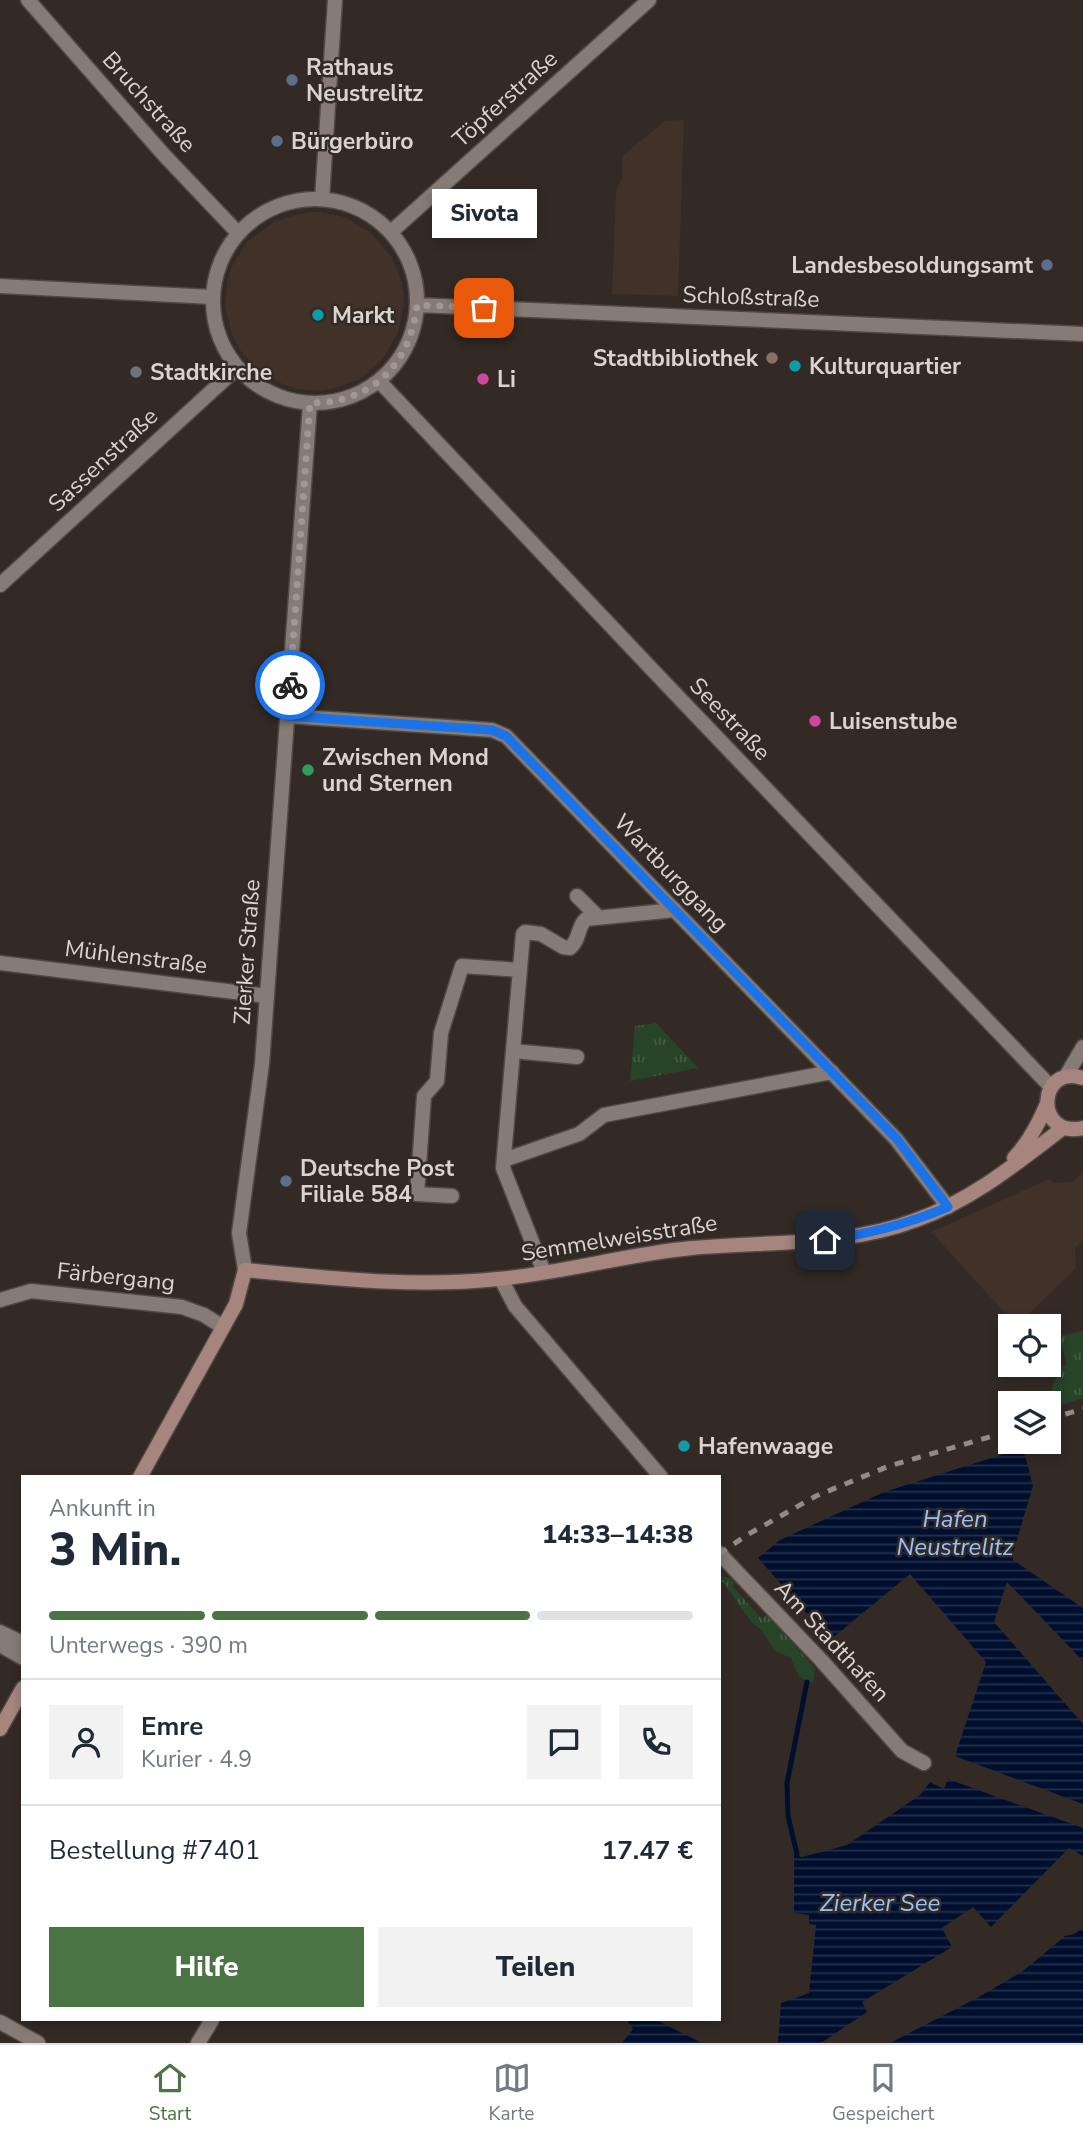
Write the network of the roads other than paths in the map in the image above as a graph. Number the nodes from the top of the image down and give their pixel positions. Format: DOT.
graph roads {
  1 [pos="28,0"];
  2 [pos="335,0"];
  3 [pos="649,0"];
  4 [pos="322,199"];
  5 [pos="391,232"];
  6 [pos="238,233"];
  7 [pos="0,286"];
  8 [pos="212,297"];
  9 [pos="417,305"];
  10 [pos="1083,334"];
  11 [pos="237,368"];
  12 [pos="379,381"];
  13 [pos="310,403"];
  14 [pos="0,585"];
  15 [pos="287,716"];
  16 [pos="577,896"];
  17 [pos="676,910"];
  18 [pos="598,917"];
  19 [pos="0,963"];
  20 [pos="520,970"];
  21 [pos="267,996"];
  22 [pos="1083,1047"];
  23 [pos="513,1051"];
  24 [pos="577,1056"];
  25 [pos="832,1072"];
  26 [pos="1066,1076"];
  27 [pos="1083,1077"];
  28 [pos="1051,1087"];
  29 [pos="1046,1106"];
  30 [pos="1063,1128"];
  31 [pos="1083,1129"];
  32 [pos="504,1160"];
  33 [pos="989,1184"];
  34 [pos="453,1196"];
  35 [pos="948,1207"];
  36 [pos="245,1270"];
  37 [pos="544,1272"];
  38 [pos="500,1279"];
  39 [pos="0,1300"];
  40 [pos="223,1327"];
  41 [pos="141,1475"];
  42 [pos="659,1475"];
  43 [pos="721,1555"];
  44 [pos="0,1632"];
  45 [pos="21,1642"];
  46 [pos="0,1645"];
  47 [pos="21,1657"];
  48 [pos="21,1692"];
  49 [pos="0,1729"];
  50 [pos="924,1763"];
  51 [pos="211,2021"];
  52 [pos="0,2022"];
  53 [pos="38,2043"];
  54 [pos="198,2043"];
  1 -- 6 [label="street, Bruchstraße"];
  2 -- 4 [label="street"];
  3 -- 5 [label="street, Töpferstraße"];
  4 -- 5 [label="street"];
  4 -- 6 [label="street"];
  5 -- 9 [label="street"];
  6 -- 8 [label="street"];
  7 -- 8 [label="street"];
  8 -- 11 [label="street"];
  9 -- 10 [label="street, Schloßstraße"];
  9 -- 12 [label="street"];
  11 -- 13 [label="street"];
  11 -- 14 [label="street, Sassenstraße"];
  12 -- 13 [label="street"];
  12 -- 28 [label="street, Seestraße"];
  13 -- 15 [label="street, Zierker Straße"];
  15 -- 17 [label="street, Wartburggang"];
  15 -- 21 [label="street, Zierker Straße"];
  16 -- 18 [label="street"];
  17 -- 18 [label="street"];
  17 -- 25 [label="street, Wartburggang"];
  18 -- 20 [label="street"];
  19 -- 21 [label="street, Mühlenstraße"];
  20 -- 23 [label="street"];
  20 -- 34 [label="street"];
  21 -- 36 [label="street, Zierker Straße"];
  22 -- 26 [label="street"];
  23 -- 24 [label="street"];
  23 -- 32 [label="street"];
  25 -- 32 [label="street"];
  25 -- 35 [label="street, Wartburggang"];
  26 -- 27 [label="main road"];
  26 -- 28 [label="main road"];
  28 -- 29 [label="main road, Semmelweisstraße"];
  29 -- 30 [label="main road"];
  29 -- 33 [label="main road, Semmelweisstraße"];
  30 -- 31 [label="main road"];
  30 -- 33 [label="main road, Semmelweisstraße"];
  32 -- 37 [label="street"];
  33 -- 35 [label="main road, Semmelweisstraße"];
  35 -- 37 [label="main road, Semmelweisstraße"];
  36 -- 38 [label="main road, Semmelweisstraße"];
  36 -- 40 [label="main road, Zierker Straße"];
  37 -- 38 [label="main road, Semmelweisstraße"];
  38 -- 42 [label="street"];
  39 -- 40 [label="street, Färbergang"];
  40 -- 41 [label="main road, Zierker Straße"];
  43 -- 50 [label="street, Am Stadthafen"];
  44 -- 45 [label="street"];
  46 -- 47 [label="street"];
  48 -- 49 [label="main road"];
  51 -- 54 [label="street"];
  52 -- 53 [label="street"];
}
